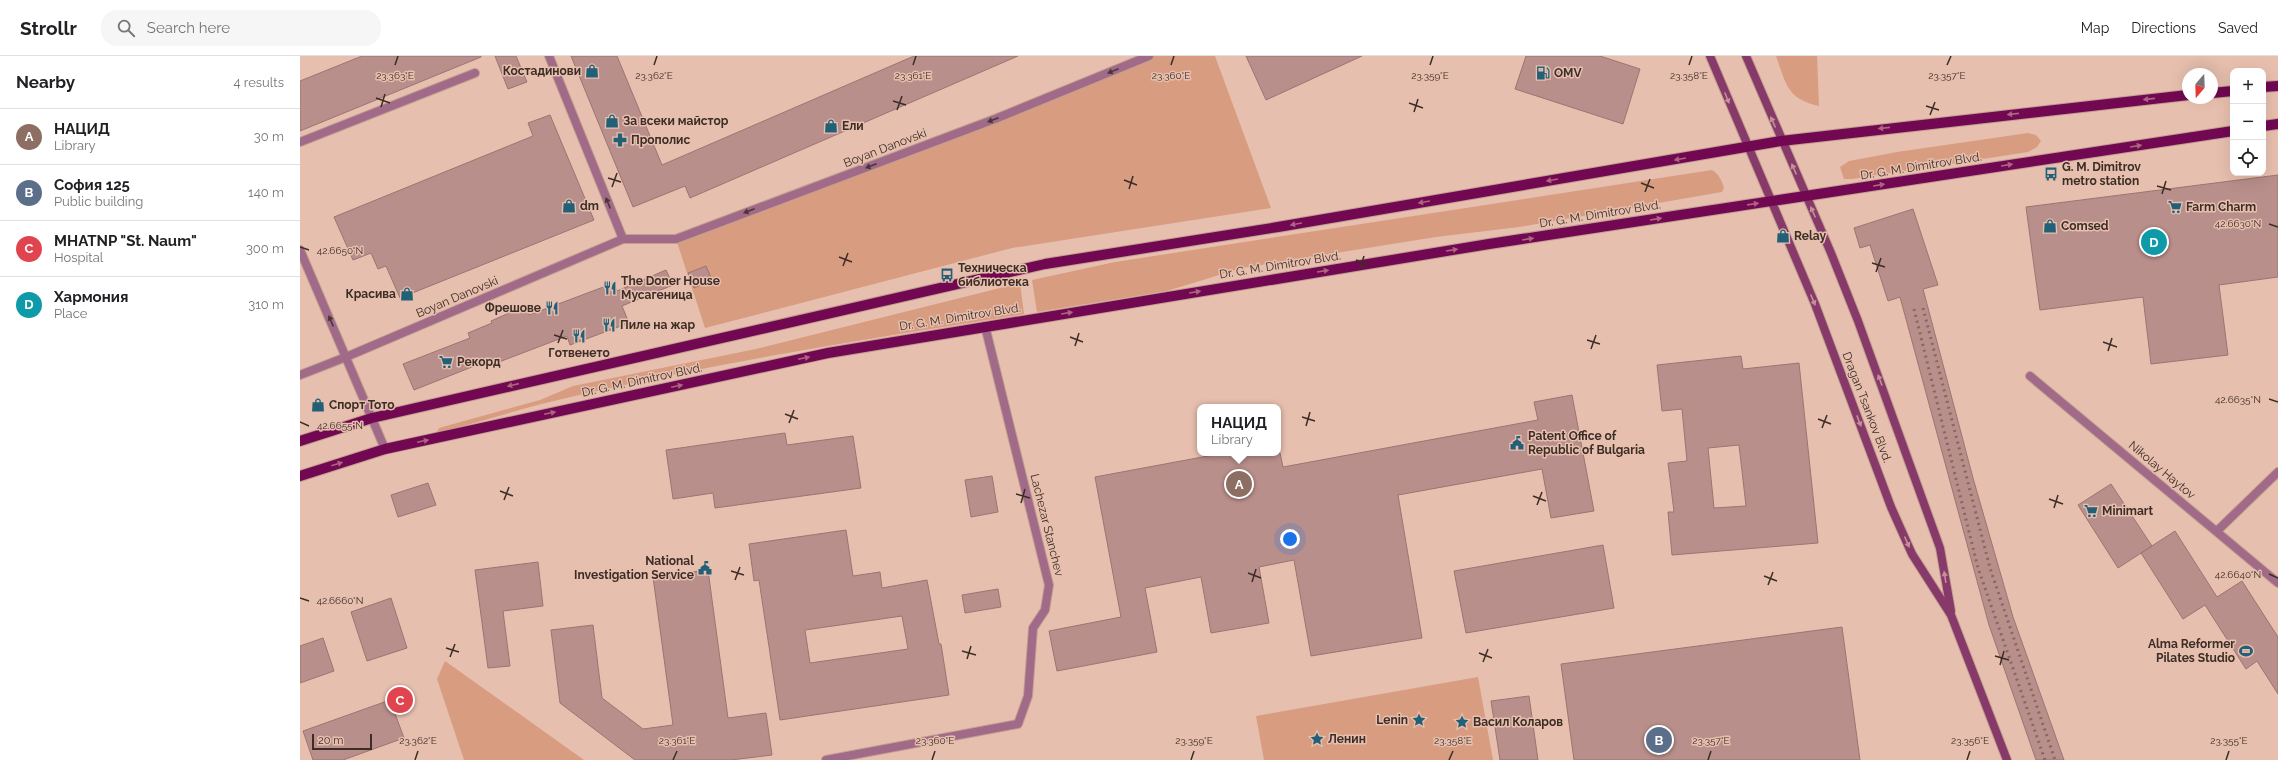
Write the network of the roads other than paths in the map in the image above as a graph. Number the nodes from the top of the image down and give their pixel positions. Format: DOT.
graph roads {
  1 [pos="549,56"];
  2 [pos="1149,56"];
  3 [pos="1710,56"];
  4 [pos="1746,56"];
  5 [pos="475,73"];
  6 [pos="2278,86"];
  7 [pos="2266,88"];
  8 [pos="2230,91"];
  9 [pos="2218,92"];
  10 [pos="2182,96"];
  11 [pos="2278,124"];
  12 [pos="2266,126"];
  13 [pos="2230,131"];
  14 [pos="1782,141"];
  15 [pos="300,142"];
  16 [pos="1747,147"];
  17 [pos="1806,197"];
  18 [pos="1772,202"];
  19 [pos="623,239"];
  20 [pos="300,250"];
  21 [pos="985,326"];
  22 [pos="346,357"];
  23 [pos="300,374"];
  24 [pos="2030,376"];
  25 [pos="372,418"];
  26 [pos="300,441"];
  27 [pos="385,449"];
  28 [pos="2278,472"];
  29 [pos="300,476"];
  30 [pos="2217,531"];
  31 [pos="2278,583"];
  32 [pos="1951,615"];
  33 [pos="826,760"];
  34 [pos="2007,760"];
  19 -- 1 [label="street, one-way"];
  2 -- 19 [label="street, Boyan Danovski, one-way"];
  3 -- 16 [label="main road, Dragan Tsankov Blvd., one-way"];
  14 -- 4 [label="main road, Dragan Tsankov Blvd., one-way"];
  5 -- 15 [label="street"];
  6 -- 7 [label="main road"];
  8 -- 9 [label="main road"];
  10 -- 14 [label="main road, Dr. G. M. Dimitrov Blvd., one-way"];
  11 -- 12 [label="main road"];
  17 -- 13 [label="main road, Dr. G. M. Dimitrov Blvd., one-way"];
  14 -- 16 [label="main road, Dr. G. M. Dimitrov Blvd."];
  17 -- 14 [label="main road, Dragan Tsankov Blvd., one-way"];
  16 -- 18 [label="main road, Dragan Tsankov Blvd."];
  16 -- 25 [label="main road, Dr. G. M. Dimitrov Blvd., one-way"];
  17 -- 18 [label="main road, Dr. G. M. Dimitrov Blvd."];
  32 -- 17 [label="main road, Dragan Tsankov Blvd., one-way"];
  21 -- 18 [label="main road, Dr. G. M. Dimitrov Blvd., one-way"];
  18 -- 32 [label="main road, Dragan Tsankov Blvd., one-way"];
  19 -- 22 [label="street, Boyan Danovski"];
  22 -- 20 [label="street, one-way"];
  27 -- 21 [label="main road, Dr. G. M. Dimitrov Blvd., one-way"];
  21 -- 33 [label="street, Lachezar Stanchev"];
  22 -- 23 [label="street, Boyan Danovski"];
  22 -- 25 [label="street"];
  24 -- 30 [label="street, Nikolay Haytov"];
  25 -- 26 [label="main road, Dr. G. M. Dimitrov Blvd."];
  25 -- 27 [label="street"];
  29 -- 27 [label="main road, Dr. G. M. Dimitrov Blvd., one-way"];
  28 -- 30 [label="street"];
  30 -- 31 [label="street, Nikolay Haytov"];
  32 -- 34 [label="main road, Dragan Tsankov Blvd."];
}
